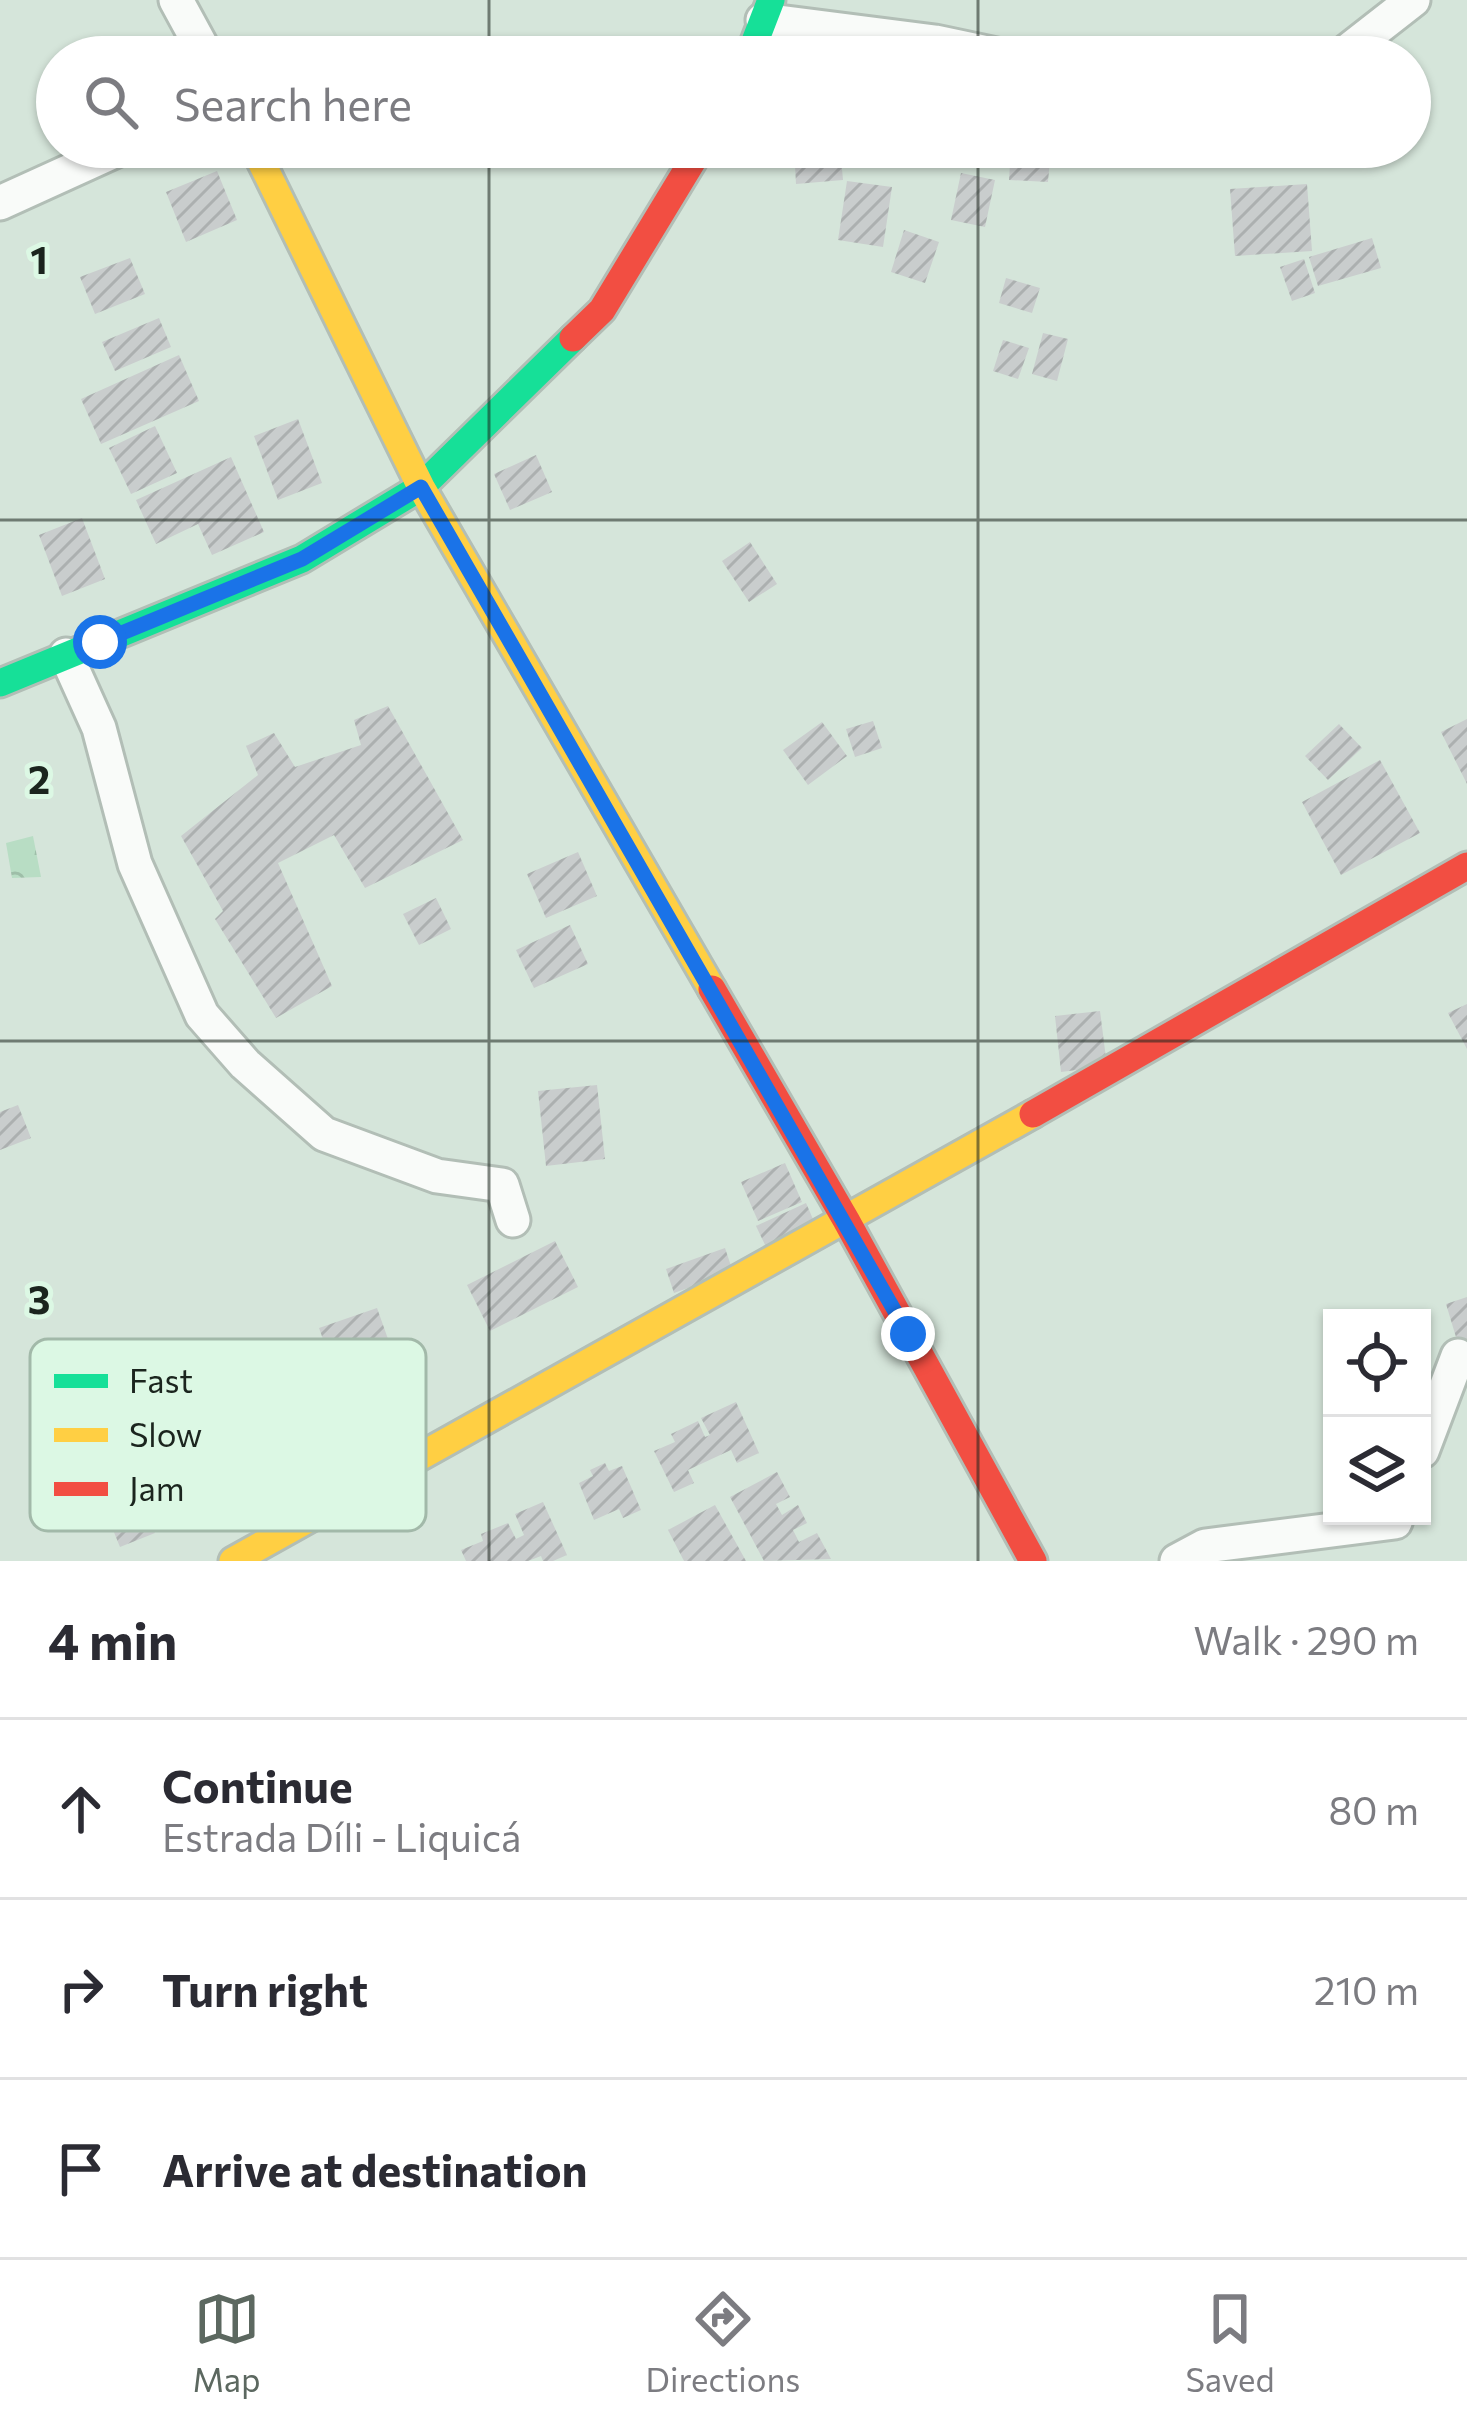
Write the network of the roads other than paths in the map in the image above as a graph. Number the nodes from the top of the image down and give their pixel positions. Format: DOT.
graph roads {
  1 [pos="176,0"];
  2 [pos="1413,0"];
  3 [pos="767,10"];
  4 [pos="196,36"];
  5 [pos="904,36"];
  6 [pos="1367,36"];
  7 [pos="77,168"];
  8 [pos="264,168"];
  9 [pos="687,168"];
  10 [pos="0,203"];
  11 [pos="421,487"];
  12 [pos="66,656"];
  13 [pos="0,683"];
  14 [pos="1467,866"];
  15 [pos="513,1220"];
  16 [pos="845,1220"];
  17 [pos="1458,1356"];
  18 [pos="1431,1427"];
  19 [pos="426,1453"];
  20 [pos="1371,1525"];
  21 [pos="286,1531"];
  22 [pos="232,1561"];
  23 [pos="1033,1561"];
  24 [pos="1177,1561"];
  1 -- 4 [label="street"];
  2 -- 6 [label="street"];
  3 -- 5 [label="street"];
  7 -- 10 [label="street"];
  8 -- 11 [label="street"];
  9 -- 11 [label="street"];
  11 -- 12 [label="street"];
  11 -- 16 [label="street"];
  12 -- 13 [label="street"];
  12 -- 15 [label="street"];
  14 -- 16 [label="street"];
  16 -- 19 [label="street"];
  16 -- 23 [label="street"];
  17 -- 18 [label="street"];
  20 -- 24 [label="street"];
  21 -- 22 [label="street"];
}
